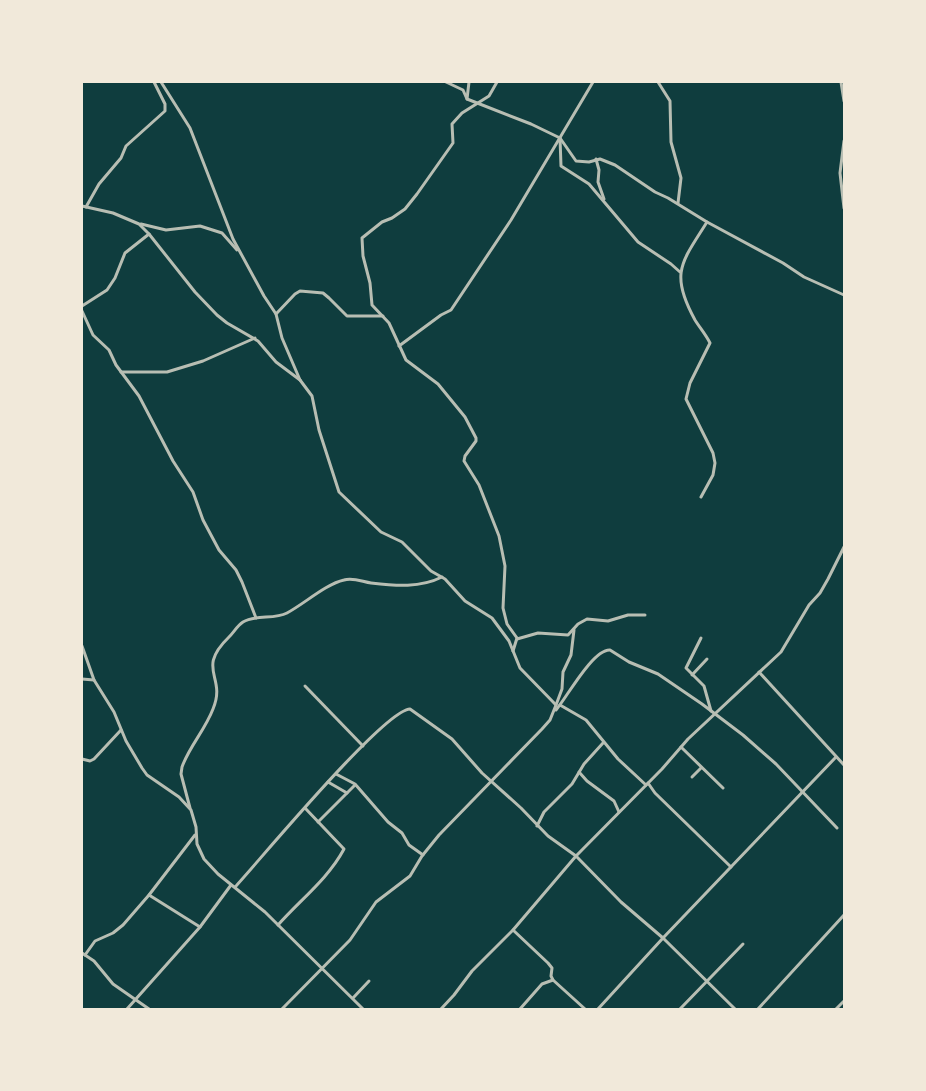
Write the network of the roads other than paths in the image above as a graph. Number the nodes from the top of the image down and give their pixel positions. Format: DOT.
graph roads {
  1 [pos="154,82"];
  2 [pos="161,82"];
  3 [pos="446,82"];
  4 [pos="469,82"];
  5 [pos="497,82"];
  6 [pos="593,82"];
  7 [pos="658,82"];
  8 [pos="841,82"];
  9 [pos="467,99"];
  10 [pos="844,101"];
  11 [pos="478,102"];
  12 [pos="560,138"];
  13 [pos="844,141"];
  14 [pos="596,159"];
  15 [pos="605,200"];
  16 [pos="678,203"];
  17 [pos="84,207"];
  18 [pos="844,208"];
  19 [pos="707,222"];
  20 [pos="139,224"];
  21 [pos="150,234"];
  22 [pos="241,254"];
  23 [pos="680,272"];
  24 [pos="844,295"];
  25 [pos="82,306"];
  26 [pos="82,311"];
  27 [pos="276,314"];
  28 [pos="383,316"];
  29 [pos="255,338"];
  30 [pos="399,346"];
  31 [pos="121,372"];
  32 [pos="300,380"];
  33 [pos="701,497"];
  34 [pos="844,547"];
  35 [pos="442,577"];
  36 [pos="645,615"];
  37 [pos="256,618"];
  38 [pos="574,629"];
  39 [pos="701,638"];
  40 [pos="517,639"];
  41 [pos="82,646"];
  42 [pos="513,650"];
  43 [pos="707,659"];
  44 [pos="759,672"];
  45 [pos="692,676"];
  46 [pos="82,679"];
  47 [pos="94,680"];
  48 [pos="305,686"];
  49 [pos="558,705"];
  50 [pos="711,712"];
  51 [pos="715,714"];
  52 [pos="121,730"];
  53 [pos="603,743"];
  54 [pos="363,746"];
  55 [pos="681,747"];
  56 [pos="836,757"];
  57 [pos="82,759"];
  58 [pos="844,765"];
  59 [pos="700,768"];
  60 [pos="579,772"];
  61 [pos="336,774"];
  62 [pos="692,777"];
  63 [pos="328,782"];
  64 [pos="491,782"];
  65 [pos="647,784"];
  66 [pos="355,785"];
  67 [pos="723,788"];
  68 [pos="802,792"];
  69 [pos="347,793"];
  70 [pos="305,808"];
  71 [pos="191,810"];
  72 [pos="619,812"];
  73 [pos="318,822"];
  74 [pos="537,826"];
  75 [pos="837,828"];
  76 [pos="195,835"];
  77 [pos="423,855"];
  78 [pos="576,856"];
  79 [pos="731,868"];
  80 [pos="231,885"];
  81 [pos="235,887"];
  82 [pos="149,895"];
  83 [pos="844,915"];
  84 [pos="278,925"];
  85 [pos="200,927"];
  86 [pos="513,930"];
  87 [pos="663,938"];
  88 [pos="743,944"];
  89 [pos="83,954"];
  90 [pos="321,968"];
  91 [pos="553,980"];
  92 [pos="369,981"];
  93 [pos="707,982"];
  94 [pos="353,998"];
  95 [pos="136,1000"];
  96 [pos="844,1001"];
  97 [pos="127,1009"];
  98 [pos="149,1009"];
  99 [pos="284,1009"];
  100 [pos="363,1009"];
  101 [pos="441,1009"];
  102 [pos="520,1009"];
  103 [pos="585,1009"];
  104 [pos="598,1009"];
  105 [pos="680,1009"];
  106 [pos="735,1009"];
  107 [pos="758,1009"];
  108 [pos="836,1009"];
  1 -- 17 [label="street"];
  2 -- 22 [label="street"];
  3 -- 9 [label="street"];
  4 -- 9 [label="street"];
  5 -- 11 [label="street"];
  6 -- 12 [label="street"];
  7 -- 16 [label="street"];
  8 -- 10 [label="street"];
  9 -- 11 [label="street"];
  11 -- 12 [label="street"];
  11 -- 28 [label="street"];
  12 -- 14 [label="street"];
  12 -- 15 [label="street"];
  12 -- 30 [label="street"];
  13 -- 18 [label="street"];
  14 -- 15 [label="street"];
  14 -- 16 [label="street"];
  15 -- 23 [label="street"];
  16 -- 19 [label="street"];
  17 -- 20 [label="street"];
  19 -- 23 [label="street"];
  19 -- 24 [label="street"];
  20 -- 21 [label="street"];
  20 -- 22 [label="street"];
  21 -- 25 [label="street"];
  21 -- 29 [label="street"];
  22 -- 27 [label="street"];
  23 -- 33 [label="street"];
  26 -- 31 [label="street"];
  27 -- 28 [label="street"];
  27 -- 32 [label="street"];
  28 -- 30 [label="street"];
  29 -- 31 [label="street"];
  29 -- 32 [label="street"];
  30 -- 40 [label="street"];
  31 -- 37 [label="street"];
  32 -- 35 [label="street"];
  34 -- 44 [label="street"];
  35 -- 37 [label="street"];
  35 -- 42 [label="street"];
  36 -- 38 [label="street"];
  37 -- 71 [label="street"];
  38 -- 40 [label="street"];
  38 -- 49 [label="street"];
  39 -- 45 [label="street"];
  40 -- 42 [label="street"];
  41 -- 47 [label="street"];
  42 -- 49 [label="street"];
  43 -- 45 [label="street"];
  44 -- 51 [label="street"];
  44 -- 56 [label="street"];
  45 -- 50 [label="street"];
  46 -- 47 [label="street"];
  47 -- 52 [label="street"];
  48 -- 54 [label="street"];
  49 -- 50 [label="street"];
  49 -- 53 [label="street"];
  49 -- 64 [label="street"];
  50 -- 51 [label="street"];
  51 -- 55 [label="street"];
  51 -- 68 [label="street"];
  52 -- 57 [label="street"];
  52 -- 71 [label="street"];
  53 -- 60 [label="street"];
  53 -- 65 [label="street"];
  54 -- 61 [label="street"];
  54 -- 64 [label="street"];
  55 -- 59 [label="street"];
  55 -- 65 [label="street"];
  56 -- 58 [label="street"];
  56 -- 68 [label="street"];
  59 -- 62 [label="street"];
  59 -- 67 [label="street"];
  60 -- 72 [label="street"];
  60 -- 74 [label="street"];
  61 -- 63 [label="street"];
  61 -- 66 [label="street"];
  63 -- 69 [label="street"];
  63 -- 70 [label="street"];
  64 -- 74 [label="street"];
  64 -- 77 [label="street"];
  65 -- 72 [label="street"];
  65 -- 79 [label="street"];
  66 -- 69 [label="street"];
  66 -- 77 [label="street"];
  68 -- 75 [label="street"];
  68 -- 79 [label="street"];
  69 -- 73 [label="street"];
  70 -- 73 [label="street"];
  70 -- 81 [label="street"];
  71 -- 76 [label="street"];
  72 -- 78 [label="street"];
  73 -- 84 [label="street"];
  74 -- 78 [label="street"];
  76 -- 80 [label="street"];
  76 -- 82 [label="street"];
  77 -- 90 [label="street"];
  78 -- 86 [label="street"];
  78 -- 87 [label="street"];
  79 -- 87 [label="street"];
  80 -- 81 [label="street"];
  80 -- 85 [label="street"];
  81 -- 84 [label="street"];
  82 -- 85 [label="street"];
  82 -- 89 [label="street"];
  83 -- 107 [label="street"];
  84 -- 90 [label="street"];
  85 -- 95 [label="street"];
  86 -- 91 [label="street"];
  86 -- 101 [label="street"];
  87 -- 93 [label="street"];
  87 -- 104 [label="street"];
  88 -- 93 [label="street"];
  89 -- 95 [label="street"];
  90 -- 94 [label="street"];
  90 -- 99 [label="street"];
  91 -- 102 [label="street"];
  91 -- 103 [label="street"];
  92 -- 94 [label="street"];
  93 -- 105 [label="street"];
  93 -- 106 [label="street"];
  94 -- 100 [label="street"];
  95 -- 97 [label="street"];
  95 -- 98 [label="street"];
  96 -- 108 [label="street"];
}
